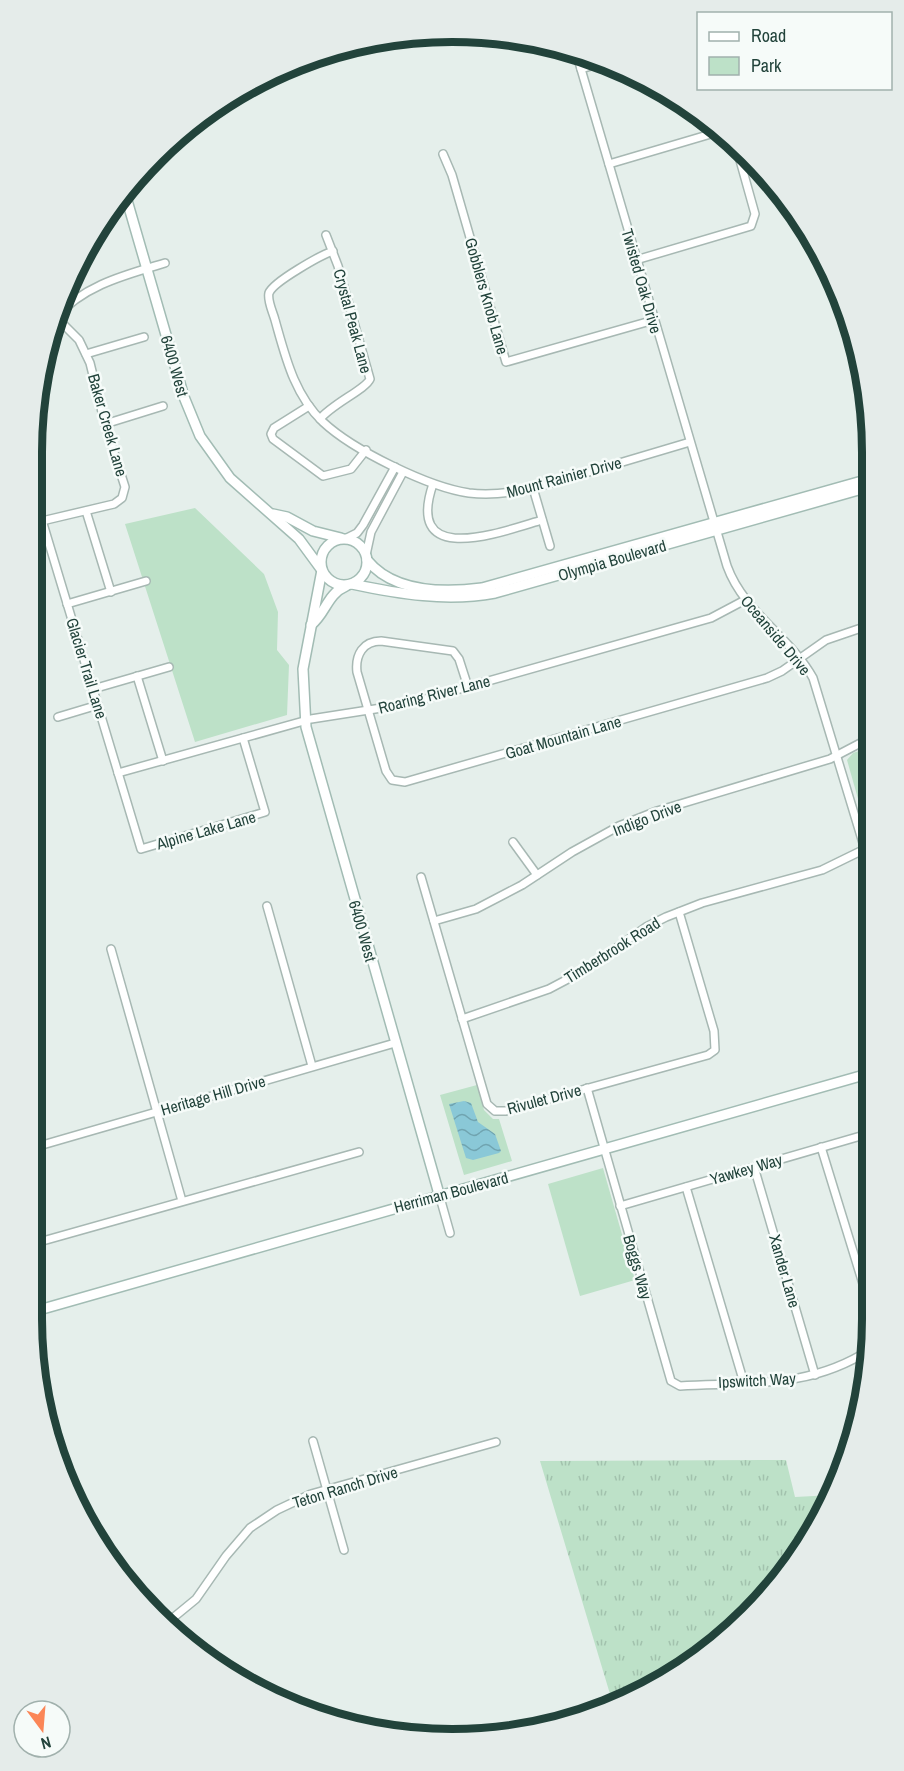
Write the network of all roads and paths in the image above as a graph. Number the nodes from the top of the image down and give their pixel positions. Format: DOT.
graph roads {
  1 [pos="579,62"];
  2 [pos="590,66"];
  3 [pos="581,69"];
  4 [pos="710,134"];
  5 [pos="443,154"];
  6 [pos="740,160"];
  7 [pos="609,164"];
  8 [pos="127,202"];
  9 [pos="326,235"];
  10 [pos="333,251"];
  11 [pos="636,260"];
  12 [pos="165,263"];
  13 [pos="146,268"];
  14 [pos="69,307"];
  15 [pos="654,320"];
  16 [pos="63,324"];
  17 [pos="144,337"];
  18 [pos="86,354"];
  19 [pos="163,406"];
  20 [pos="309,406"];
  21 [pos="320,419"];
  22 [pos="105,424"];
  23 [pos="690,442"];
  24 [pos="366,450"];
  25 [pos="399,469"];
  26 [pos="862,481"];
  27 [pos="434,484"];
  28 [pos="533,488"];
  29 [pos="862,489"];
  30 [pos="709,509"];
  31 [pos="86,511"];
  32 [pos="273,514"];
  33 [pos="543,520"];
  34 [pos="42,521"];
  35 [pos="715,527"];
  36 [pos="345,539"];
  37 [pos="550,546"];
  38 [pos="366,557"];
  39 [pos="321,570"];
  40 [pos="146,581"];
  41 [pos="350,585"];
  42 [pos="111,592"];
  43 [pos="745,600"];
  44 [pos="68,604"];
  45 [pos="311,626"];
  46 [pos="862,628"];
  47 [pos="800,659"];
  48 [pos="169,667"];
  49 [pos="137,676"];
  50 [pos="468,687"];
  51 [pos="93,689"];
  52 [pos="98,705"];
  53 [pos="370,710"];
  54 [pos="58,717"];
  55 [pos="305,720"];
  56 [pos="243,738"];
  57 [pos="862,742"];
  58 [pos="838,755"];
  59 [pos="163,761"];
  60 [pos="118,773"];
  61 [pos="862,839"];
  62 [pos="513,842"];
  63 [pos="141,849"];
  64 [pos="862,850"];
  65 [pos="421,876"];
  66 [pos="537,876"];
  67 [pos="267,906"];
  68 [pos="679,912"];
  69 [pos="434,921"];
  70 [pos="111,949"];
  71 [pos="462,1019"];
  72 [pos="395,1043"];
  73 [pos="312,1065"];
  74 [pos="862,1076"];
  75 [pos="587,1088"];
  76 [pos="158,1111"];
  77 [pos="862,1135"];
  78 [pos="42,1145"];
  79 [pos="821,1147"];
  80 [pos="605,1150"];
  81 [pos="359,1152"];
  82 [pos="754,1167"];
  83 [pos="686,1187"];
  84 [pos="439,1194"];
  85 [pos="182,1201"];
  86 [pos="621,1206"];
  87 [pos="450,1233"];
  88 [pos="42,1241"];
  89 [pos="862,1280"];
  90 [pos="42,1309"];
  91 [pos="860,1356"];
  92 [pos="815,1375"];
  93 [pos="673,1383"];
  94 [pos="744,1383"];
  95 [pos="312,1441"];
  96 [pos="496,1442"];
  97 [pos="327,1490"];
  98 [pos="344,1550"];
  99 [pos="172,1618"];
  1 -- 3 [label="street, Twisted Oak Drive"];
  2 -- 3 [label="street"];
  3 -- 7 [label="street, Twisted Oak Drive"];
  4 -- 7 [label="street"];
  5 -- 15 [label="street, Gobblers Knob Lane"];
  6 -- 11 [label="street"];
  7 -- 11 [label="street, Twisted Oak Drive"];
  8 -- 13 [label="street, 6400 West"];
  9 -- 10 [label="street, Crystal Peak Lane"];
  10 -- 20 [label="street, Mount Rainier Drive"];
  10 -- 21 [label="street, Crystal Peak Lane"];
  11 -- 15 [label="street, Twisted Oak Drive"];
  12 -- 13 [label="street"];
  13 -- 14 [label="street"];
  13 -- 32 [label="street, 6400 West"];
  15 -- 23 [label="street, Twisted Oak Drive"];
  16 -- 18 [label="street, Baker Creek Lane"];
  17 -- 18 [label="street"];
  18 -- 22 [label="street, Baker Creek Lane"];
  19 -- 22 [label="street"];
  20 -- 21 [label="street, Mount Rainier Drive"];
  20 -- 24 [label="street"];
  21 -- 24 [label="street, Mount Rainier Drive"];
  22 -- 31 [label="street, Baker Creek Lane"];
  23 -- 28 [label="street, Mount Rainier Drive"];
  23 -- 30 [label="street, Twisted Oak Drive"];
  24 -- 25 [label="street, Mount Rainier Drive"];
  25 -- 27 [label="street, Mount Rainier Drive"];
  25 -- 36 [label="street"];
  25 -- 38 [label="street"];
  26 -- 35 [label="street, Olympia Boulevard"];
  27 -- 28 [label="street, Mount Rainier Drive"];
  27 -- 33 [label="street"];
  28 -- 33 [label="street"];
  29 -- 35 [label="street, Olympia Boulevard"];
  30 -- 35 [label="street, Oceanside Drive"];
  31 -- 34 [label="street, Baker Creek Lane"];
  31 -- 42 [label="street"];
  32 -- 36 [label="street, 6400 West"];
  32 -- 39 [label="street, 6400 West"];
  33 -- 37 [label="street"];
  34 -- 44 [label="street, Glacier Trail Lane"];
  35 -- 38 [label="street, Olympia Boulevard"];
  35 -- 41 [label="street, Olympia Boulevard"];
  35 -- 43 [label="street, Oceanside Drive"];
  36 -- 38 [label="street"];
  36 -- 39 [label="street"];
  38 -- 41 [label="street"];
  39 -- 41 [label="street"];
  39 -- 45 [label="street, 6400 West"];
  40 -- 42 [label="street"];
  41 -- 45 [label="street, 6400 West"];
  42 -- 44 [label="street"];
  43 -- 47 [label="street, Oceanside Drive"];
  43 -- 50 [label="street, Roaring River Lane"];
  44 -- 51 [label="street, Glacier Trail Lane"];
  45 -- 55 [label="street, 6400 West"];
  46 -- 47 [label="street, Goat Mountain Lane"];
  47 -- 53 [label="street, Goat Mountain Lane"];
  47 -- 58 [label="street, Oceanside Drive"];
  48 -- 49 [label="street"];
  49 -- 51 [label="street"];
  49 -- 59 [label="street"];
  50 -- 53 [label="street, Roaring River Lane"];
  50 -- 53 [label="street, Goat Mountain Lane"];
  51 -- 52 [label="street, Glacier Trail Lane"];
  52 -- 54 [label="street"];
  52 -- 60 [label="street, Glacier Trail Lane"];
  53 -- 55 [label="street, Roaring River Lane"];
  55 -- 56 [label="street, Roaring River Lane"];
  55 -- 72 [label="street, 6400 West"];
  56 -- 59 [label="street, Roaring River Lane"];
  56 -- 63 [label="street, Alpine Lake Lane"];
  57 -- 58 [label="street, Indigo Drive"];
  58 -- 61 [label="street, Oceanside Drive"];
  58 -- 66 [label="street, Indigo Drive"];
  59 -- 60 [label="street, Roaring River Lane"];
  60 -- 63 [label="street, Glacier Trail Lane"];
  62 -- 66 [label="street"];
  64 -- 68 [label="street, Timberbrook Road"];
  65 -- 69 [label="street, Rivulet Drive"];
  66 -- 69 [label="street, Indigo Drive"];
  67 -- 73 [label="street"];
  68 -- 71 [label="street, Timberbrook Road"];
  68 -- 75 [label="street, Rivulet Drive"];
  69 -- 71 [label="street, Rivulet Drive"];
  70 -- 76 [label="street"];
  71 -- 75 [label="street, Rivulet Drive"];
  72 -- 73 [label="street, Heritage Hill Drive"];
  72 -- 84 [label="street, 6400 West"];
  73 -- 76 [label="street, Heritage Hill Drive"];
  74 -- 80 [label="street, Herriman Boulevard"];
  75 -- 80 [label="street, Boggs Way"];
  76 -- 78 [label="street, Heritage Hill Drive"];
  76 -- 85 [label="street"];
  77 -- 79 [label="street, Yawkey Way"];
  79 -- 82 [label="street, Yawkey Way"];
  79 -- 89 [label="street"];
  80 -- 84 [label="street, Herriman Boulevard"];
  80 -- 86 [label="street, Boggs Way"];
  81 -- 85 [label="street"];
  82 -- 83 [label="street, Yawkey Way"];
  82 -- 92 [label="street, Xander Lane"];
  83 -- 86 [label="street, Yawkey Way"];
  83 -- 94 [label="street"];
  84 -- 87 [label="street, 6400 West"];
  84 -- 90 [label="street, Herriman Boulevard"];
  85 -- 88 [label="street"];
  86 -- 93 [label="street, Boggs Way"];
  91 -- 92 [label="street, Ipswitch Way"];
  92 -- 94 [label="street, Ipswitch Way"];
  93 -- 94 [label="street, Ipswitch Way"];
  95 -- 97 [label="street"];
  96 -- 97 [label="street, Teton Ranch Drive"];
  97 -- 98 [label="street"];
  97 -- 99 [label="street, Teton Ranch Drive"];
}
